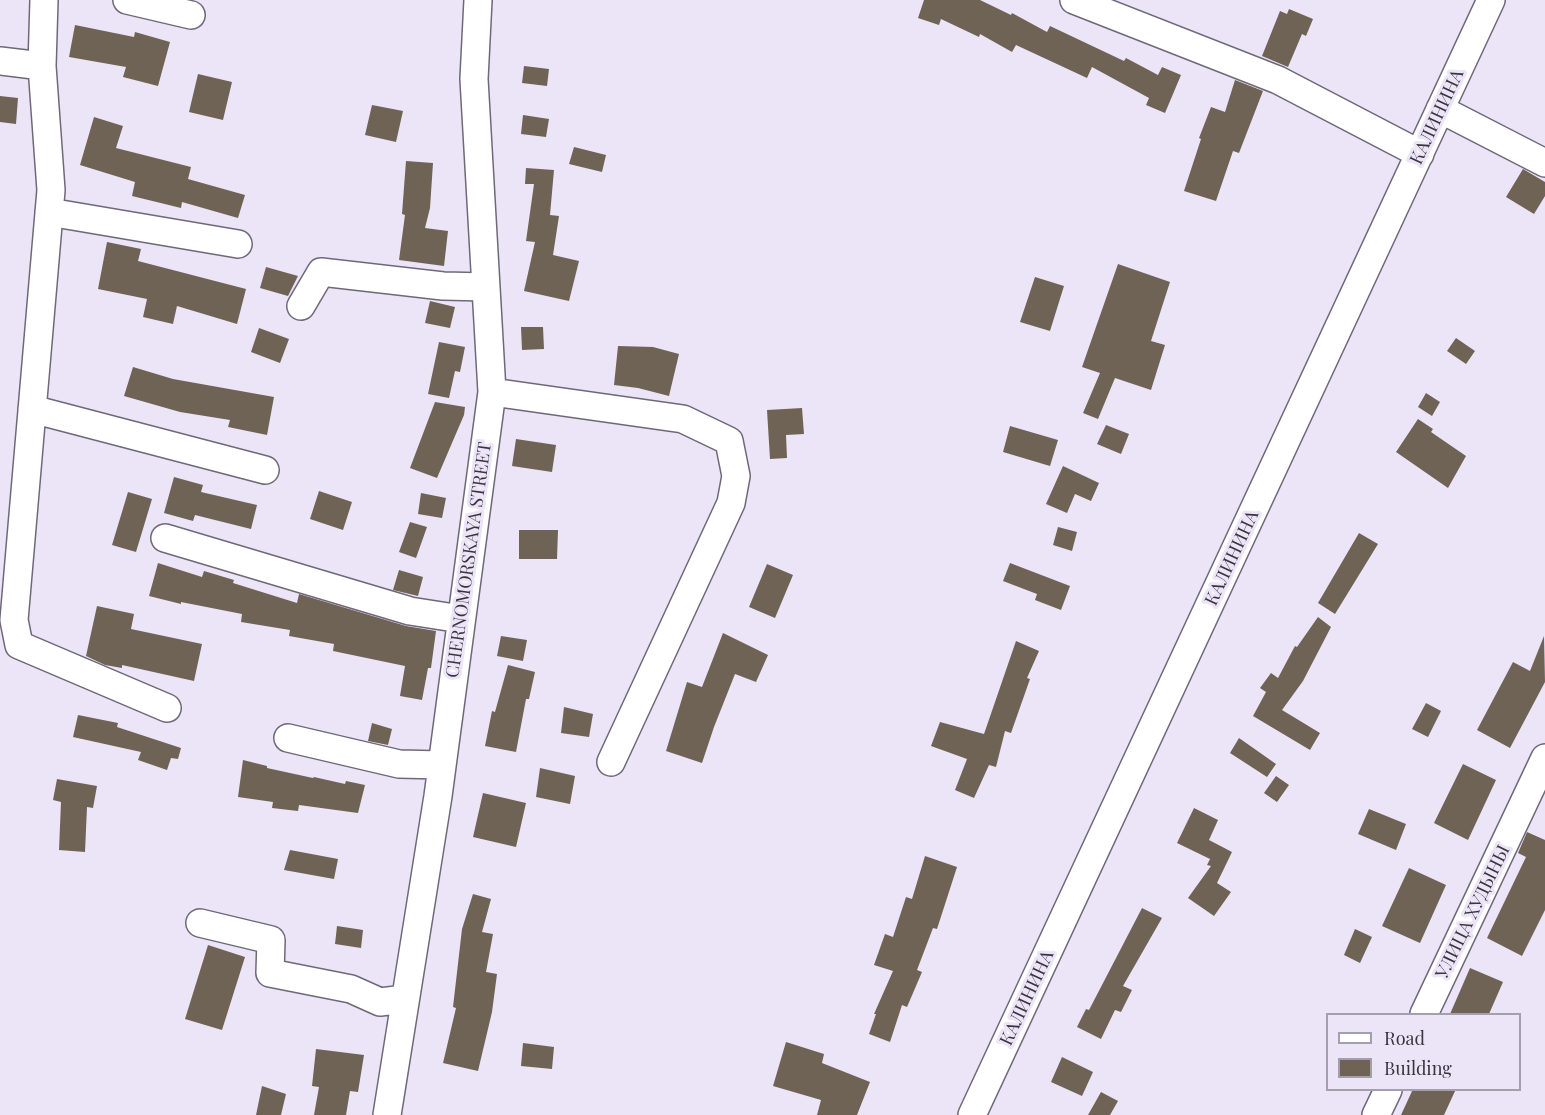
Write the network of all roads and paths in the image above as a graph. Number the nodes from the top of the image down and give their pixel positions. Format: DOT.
graph roads {
  1 [pos="44,0"];
  2 [pos="127,0"];
  3 [pos="478,0"];
  4 [pos="1074,0"];
  5 [pos="1491,0"];
  6 [pos="191,15"];
  7 [pos="0,61"];
  8 [pos="42,66"];
  9 [pos="1440,109"];
  10 [pos="1420,154"];
  11 [pos="1545,164"];
  12 [pos="49,212"];
  13 [pos="238,244"];
  14 [pos="486,287"];
  15 [pos="301,306"];
  16 [pos="492,392"];
  17 [pos="32,409"];
  18 [pos="265,470"];
  19 [pos="165,538"];
  20 [pos="462,619"];
  21 [pos="166,708"];
  22 [pos="288,738"];
  23 [pos="1545,758"];
  24 [pos="611,762"];
  25 [pos="442,765"];
  26 [pos="1534,813"];
  27 [pos="200,923"];
  28 [pos="405,999"];
  29 [pos="1425,1013"];
  30 [pos="1387,1091"];
  31 [pos="387,1115"];
  32 [pos="972,1115"];
  33 [pos="1376,1115"];
  1 -- 8 [label="street"];
  2 -- 6 [label="street"];
  3 -- 14 [label="street, CHERNOMORSKAYA STREET"];
  4 -- 10 [label="street"];
  5 -- 9 [label="street, КАЛИНИНА"];
  7 -- 8 [label="street"];
  8 -- 12 [label="street"];
  9 -- 10 [label="street, КАЛИНИНА"];
  9 -- 11 [label="street"];
  10 -- 32 [label="street, КАЛИНИНА"];
  12 -- 13 [label="street"];
  12 -- 17 [label="street"];
  14 -- 15 [label="street"];
  14 -- 16 [label="street, CHERNOMORSKAYA STREET"];
  16 -- 20 [label="street, CHERNOMORSKAYA STREET"];
  16 -- 24 [label="street"];
  17 -- 18 [label="street"];
  17 -- 21 [label="street"];
  19 -- 20 [label="street"];
  20 -- 25 [label="street, CHERNOMORSKAYA STREET"];
  22 -- 25 [label="street"];
  23 -- 26 [label="street, УЛИЦА ХУДЫНЫ"];
  25 -- 28 [label="street, CHERNOMORSKAYA STREET"];
  26 -- 29 [label="street, УЛИЦА ХУДЫНЫ"];
  27 -- 28 [label="street"];
  28 -- 31 [label="street, CHERNOMORSKAYA STREET"];
  30 -- 33 [label="street"];
}
